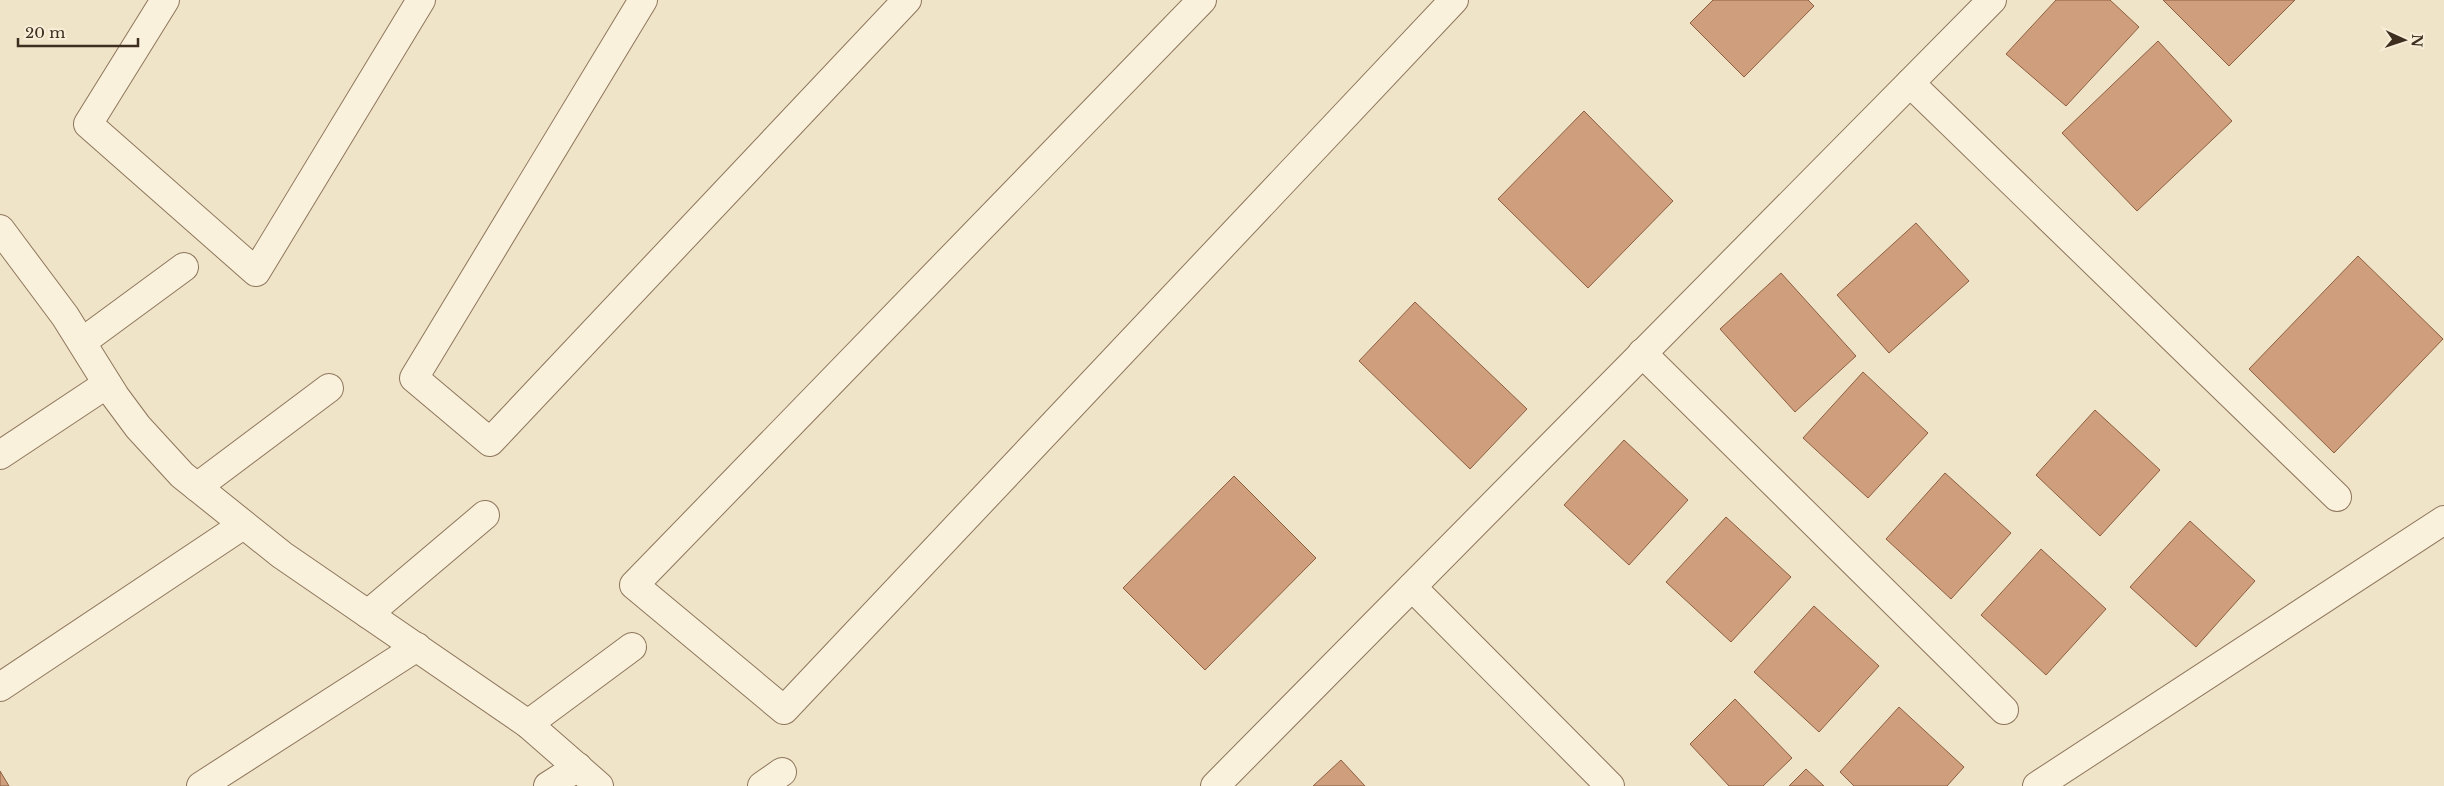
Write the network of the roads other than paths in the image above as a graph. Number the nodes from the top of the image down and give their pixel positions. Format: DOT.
graph roads {
  1 [pos="165,0"];
  2 [pos="421,0"];
  3 [pos="643,0"];
  4 [pos="907,0"];
  5 [pos="1202,0"];
  6 [pos="1454,0"];
  7 [pos="1992,0"];
  8 [pos="1910,83"];
  9 [pos="0,228"];
  10 [pos="184,266"];
  11 [pos="82,342"];
  12 [pos="1642,353"];
  13 [pos="107,384"];
  14 [pos="330,388"];
  15 [pos="0,455"];
  16 [pos="196,487"];
  17 [pos="2337,497"];
  18 [pos="485,515"];
  19 [pos="2444,520"];
  20 [pos="243,525"];
  21 [pos="1412,587"];
  22 [pos="368,614"];
  23 [pos="417,647"];
  24 [pos="632,647"];
  25 [pos="0,687"];
  26 [pos="2004,710"];
  27 [pos="528,724"];
  28 [pos="578,767"];
  29 [pos="201,786"];
  30 [pos="548,786"];
  31 [pos="599,786"];
  32 [pos="1215,786"];
  33 [pos="1610,786"];
  34 [pos="2036,786"];
  1 -- 2 [label="street"];
  3 -- 4 [label="street"];
  5 -- 6 [label="street"];
  7 -- 8 [label="street"];
  8 -- 12 [label="street"];
  8 -- 17 [label="street"];
  9 -- 11 [label="street"];
  10 -- 11 [label="street"];
  11 -- 13 [label="street"];
  12 -- 21 [label="street"];
  12 -- 26 [label="street"];
  13 -- 15 [label="street"];
  13 -- 16 [label="street"];
  14 -- 16 [label="street"];
  16 -- 20 [label="street"];
  18 -- 22 [label="street"];
  19 -- 34 [label="street"];
  20 -- 22 [label="street"];
  20 -- 25 [label="street"];
  21 -- 32 [label="street"];
  21 -- 33 [label="street"];
  22 -- 23 [label="street"];
  23 -- 27 [label="street"];
  23 -- 29 [label="street"];
  24 -- 27 [label="street"];
  27 -- 28 [label="street"];
  28 -- 30 [label="street"];
  28 -- 31 [label="street"];
}
